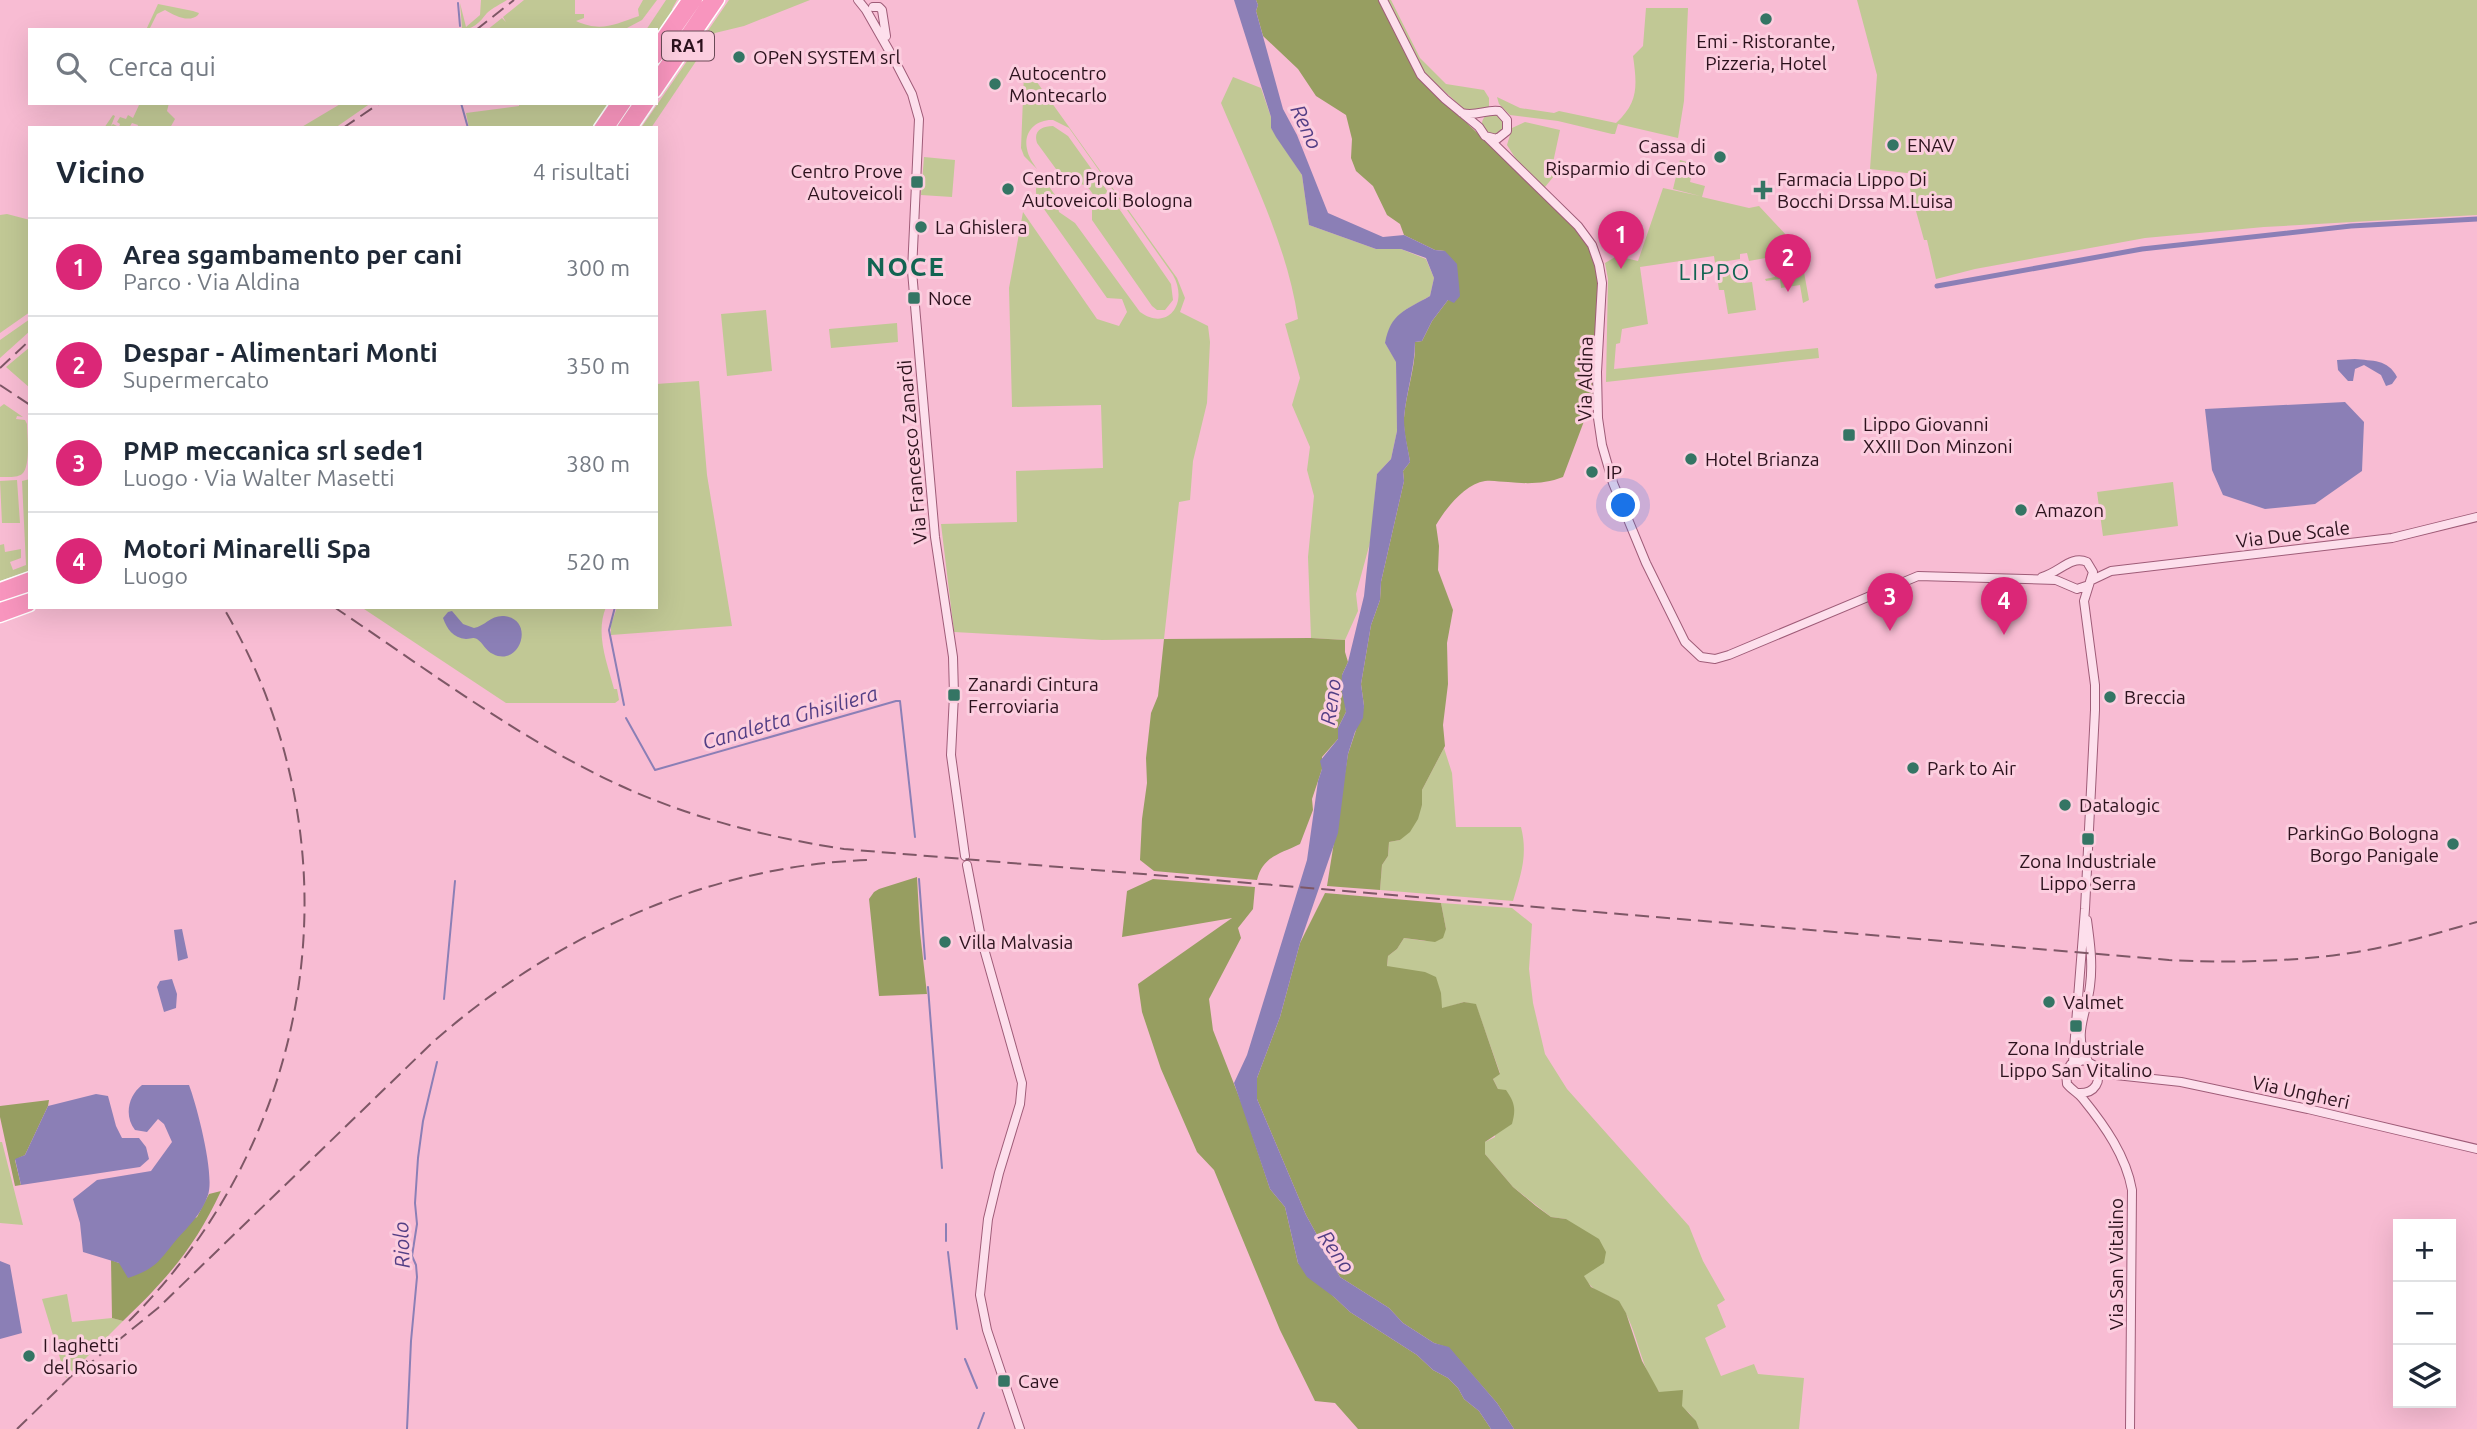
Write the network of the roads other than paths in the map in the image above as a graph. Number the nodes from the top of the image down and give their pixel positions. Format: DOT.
graph roads {
  1 [pos="687,0"];
  2 [pos="697,0"];
  3 [pos="709,0"];
  4 [pos="719,0"];
  5 [pos="859,0"];
  6 [pos="1383,0"];
  7 [pos="873,7"];
  8 [pos="883,16"];
  9 [pos="870,17"];
  10 [pos="658,42"];
  11 [pos="889,50"];
  12 [pos="658,56"];
  13 [pos="658,75"];
  14 [pos="658,89"];
  15 [pos="615,105"];
  16 [pos="625,105"];
  17 [pos="638,105"];
  18 [pos="648,105"];
  19 [pos="1462,113"];
  20 [pos="1484,114"];
  21 [pos="600,126"];
  22 [pos="610,126"];
  23 [pos="623,126"];
  24 [pos="633,126"];
  25 [pos="1479,127"];
  26 [pos="1504,135"];
  27 [pos="1488,138"];
  28 [pos="1520,171"];
  29 [pos="2477,517"];
  30 [pos="2090,565"];
  31 [pos="2065,567"];
  32 [pos="2110,571"];
  33 [pos="28,578"];
  34 [pos="2032,579"];
  35 [pos="2090,583"];
  36 [pos="0,587"];
  37 [pos="28,587"];
  38 [pos="2070,587"];
  39 [pos="0,596"];
  40 [pos="28,599"];
  41 [pos="2084,605"];
  42 [pos="28,607"];
  43 [pos="0,608"];
  44 [pos="0,617"];
  45 [pos="2085,909"];
  46 [pos="2073,1062"];
  47 [pos="2091,1063"];
  48 [pos="2116,1075"];
  49 [pos="2094,1088"];
  50 [pos="2078,1093"];
  51 [pos="2091,1109"];
  52 [pos="2477,1149"];
  53 [pos="1020,1429"];
  54 [pos="2130,1429"];
  1 -- 10 [label="highway, RA1"];
  2 -- 12 [label="highway"];
  3 -- 13 [label="highway"];
  4 -- 14 [label="highway, RA1"];
  5 -- 7 [label="street, Via Francesco Zanardi"];
  5 -- 9 [label="street, Via Francesco Zanardi"];
  6 -- 19 [label="street"];
  7 -- 8 [label="street"];
  7 -- 9 [label="street"];
  8 -- 9 [label="street"];
  8 -- 11 [label="street, Via Francesco Zanardi"];
  9 -- 11 [label="street, Via Francesco Zanardi"];
  11 -- 53 [label="street, Via Francesco Zanardi"];
  15 -- 21 [label="highway"];
  16 -- 22 [label="highway"];
  17 -- 23 [label="highway"];
  18 -- 24 [label="highway"];
  19 -- 20 [label="street"];
  19 -- 25 [label="street"];
  20 -- 25 [label="street"];
  20 -- 26 [label="street"];
  25 -- 27 [label="street"];
  26 -- 27 [label="street"];
  26 -- 28 [label="street, Via Aldina"];
  27 -- 28 [label="street, Via Aldina"];
  28 -- 34 [label="street, Via Aldina"];
  29 -- 32 [label="street, Via Due Scale"];
  30 -- 31 [label="street"];
  30 -- 32 [label="street, Via Due Scale"];
  30 -- 35 [label="street"];
  31 -- 34 [label="street"];
  31 -- 38 [label="street"];
  32 -- 35 [label="street, Via Due Scale"];
  33 -- 36 [label="highway"];
  34 -- 38 [label="street"];
  35 -- 38 [label="street"];
  35 -- 41 [label="street"];
  37 -- 39 [label="highway"];
  38 -- 41 [label="street"];
  40 -- 43 [label="highway"];
  41 -- 45 [label="street"];
  42 -- 44 [label="highway"];
  45 -- 46 [label="street"];
  45 -- 47 [label="street"];
  46 -- 47 [label="street"];
  46 -- 50 [label="street"];
  47 -- 48 [label="street, Via Ungheri"];
  47 -- 49 [label="street"];
  48 -- 49 [label="street"];
  48 -- 52 [label="street, Via Ungheri"];
  49 -- 50 [label="street"];
  49 -- 51 [label="street"];
  50 -- 51 [label="street, Via San Vitalino"];
  51 -- 54 [label="street, Via San Vitalino"];
}
